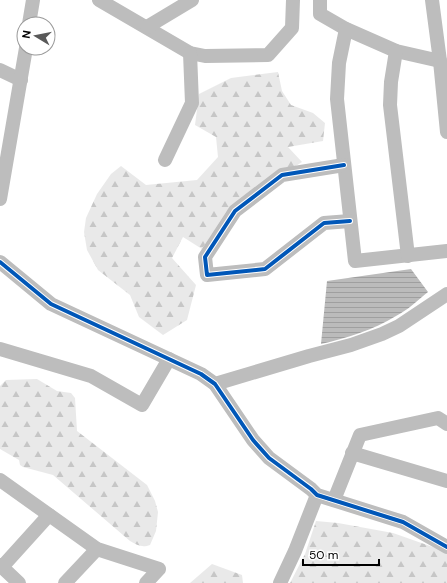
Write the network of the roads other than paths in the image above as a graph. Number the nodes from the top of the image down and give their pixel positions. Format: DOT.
graph roads {
  1 [pos="33,0"];
  2 [pos="99,0"];
  3 [pos="192,0"];
  4 [pos="293,0"];
  5 [pos="320,0"];
  6 [pos="432,0"];
  7 [pos="30,16"];
  8 [pos="147,27"];
  9 [pos="346,29"];
  10 [pos="396,51"];
  11 [pos="190,53"];
  12 [pos="25,56"];
  13 [pos="440,61"];
  14 [pos="0,70"];
  15 [pos="21,80"];
  16 [pos="447,132"];
  17 [pos="165,160"];
  18 [pos="344,165"];
  19 [pos="0,199"];
  20 [pos="350,221"];
  21 [pos="447,251"];
  22 [pos="408,256"];
  23 [pos="0,262"];
  24 [pos="447,294"];
  25 [pos="0,349"];
  26 [pos="169,359"];
  27 [pos="215,384"];
  28 [pos="447,424"];
  29 [pos="352,454"];
  30 [pos="0,480"];
  31 [pos="447,481"];
  32 [pos="317,495"];
  33 [pos="334,500"];
  34 [pos="49,514"];
  35 [pos="447,547"];
  36 [pos="97,549"];
  37 [pos="1,566"];
  38 [pos="19,583"];
  39 [pos="66,583"];
  40 [pos="146,583"];
  41 [pos="280,583"];
  1 -- 7 [label="street"];
  2 -- 8 [label="street"];
  3 -- 8 [label="street"];
  4 -- 11 [label="street"];
  5 -- 9 [label="street"];
  6 -- 13 [label="street"];
  8 -- 11 [label="street"];
  9 -- 10 [label="street"];
  9 -- 18 [label="street"];
  10 -- 13 [label="street"];
  10 -- 22 [label="street"];
  11 -- 17 [label="street"];
  12 -- 15 [label="street"];
  13 -- 16 [label="street"];
  14 -- 15 [label="street"];
  15 -- 19 [label="street"];
  18 -- 20 [label="street"];
  18 -- 20 [label="street"];
  20 -- 22 [label="street"];
  21 -- 22 [label="street"];
  23 -- 26 [label="street"];
  24 -- 27 [label="street"];
  25 -- 26 [label="street"];
  26 -- 27 [label="street"];
  27 -- 32 [label="street"];
  28 -- 29 [label="street"];
  29 -- 31 [label="street"];
  29 -- 33 [label="street"];
  30 -- 34 [label="street"];
  32 -- 33 [label="street"];
  32 -- 41 [label="street"];
  33 -- 35 [label="street"];
  34 -- 36 [label="street"];
  34 -- 37 [label="street"];
  36 -- 39 [label="street"];
  36 -- 40 [label="street"];
  37 -- 38 [label="street"];
}
